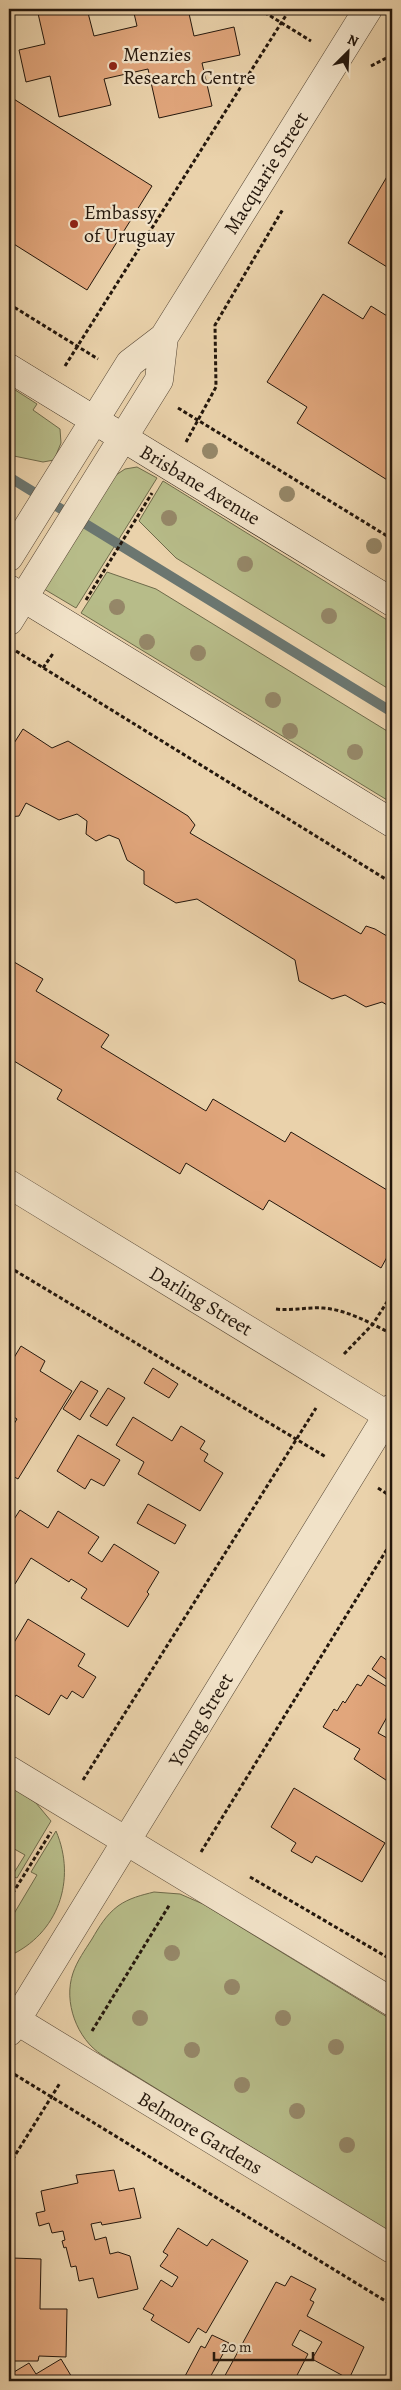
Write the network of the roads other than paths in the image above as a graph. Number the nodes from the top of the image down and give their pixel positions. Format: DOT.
graph roads {
  1 [pos="368,9"];
  2 [pos="164,337"];
  3 [pos="9,368"];
  4 [pos="95,420"];
  5 [pos="123,438"];
  6 [pos="9,557"];
  7 [pos="16,594"];
  8 [pos="392,602"];
  9 [pos="9,622"];
  10 [pos="392,823"];
  11 [pos="9,1184"];
  12 [pos="391,1414"];
  13 [pos="9,1770"];
  14 [pos="126,1840"];
  15 [pos="392,2002"];
  16 [pos="11,2023"];
  17 [pos="392,2249"];
  1 -- 2 [label="street, Macquarie Street"];
  2 -- 4 [label="street, Macquarie Street"];
  2 -- 5 [label="street, Macquarie Street"];
  3 -- 4 [label="street, Brisbane Avenue"];
  4 -- 5 [label="street, Brisbane Avenue"];
  4 -- 6 [label="street, Macquarie Street"];
  5 -- 7 [label="street, Macquarie Street"];
  5 -- 8 [label="street, Brisbane Avenue"];
  7 -- 9 [label="street, Macquarie Street"];
  7 -- 10 [label="street"];
  11 -- 12 [label="street, Darling Street"];
  12 -- 14 [label="street, Young Street"];
  13 -- 14 [label="street"];
  14 -- 15 [label="street"];
  14 -- 16 [label="street, Young Street"];
  16 -- 17 [label="street, Belmore Gardens"];
}
